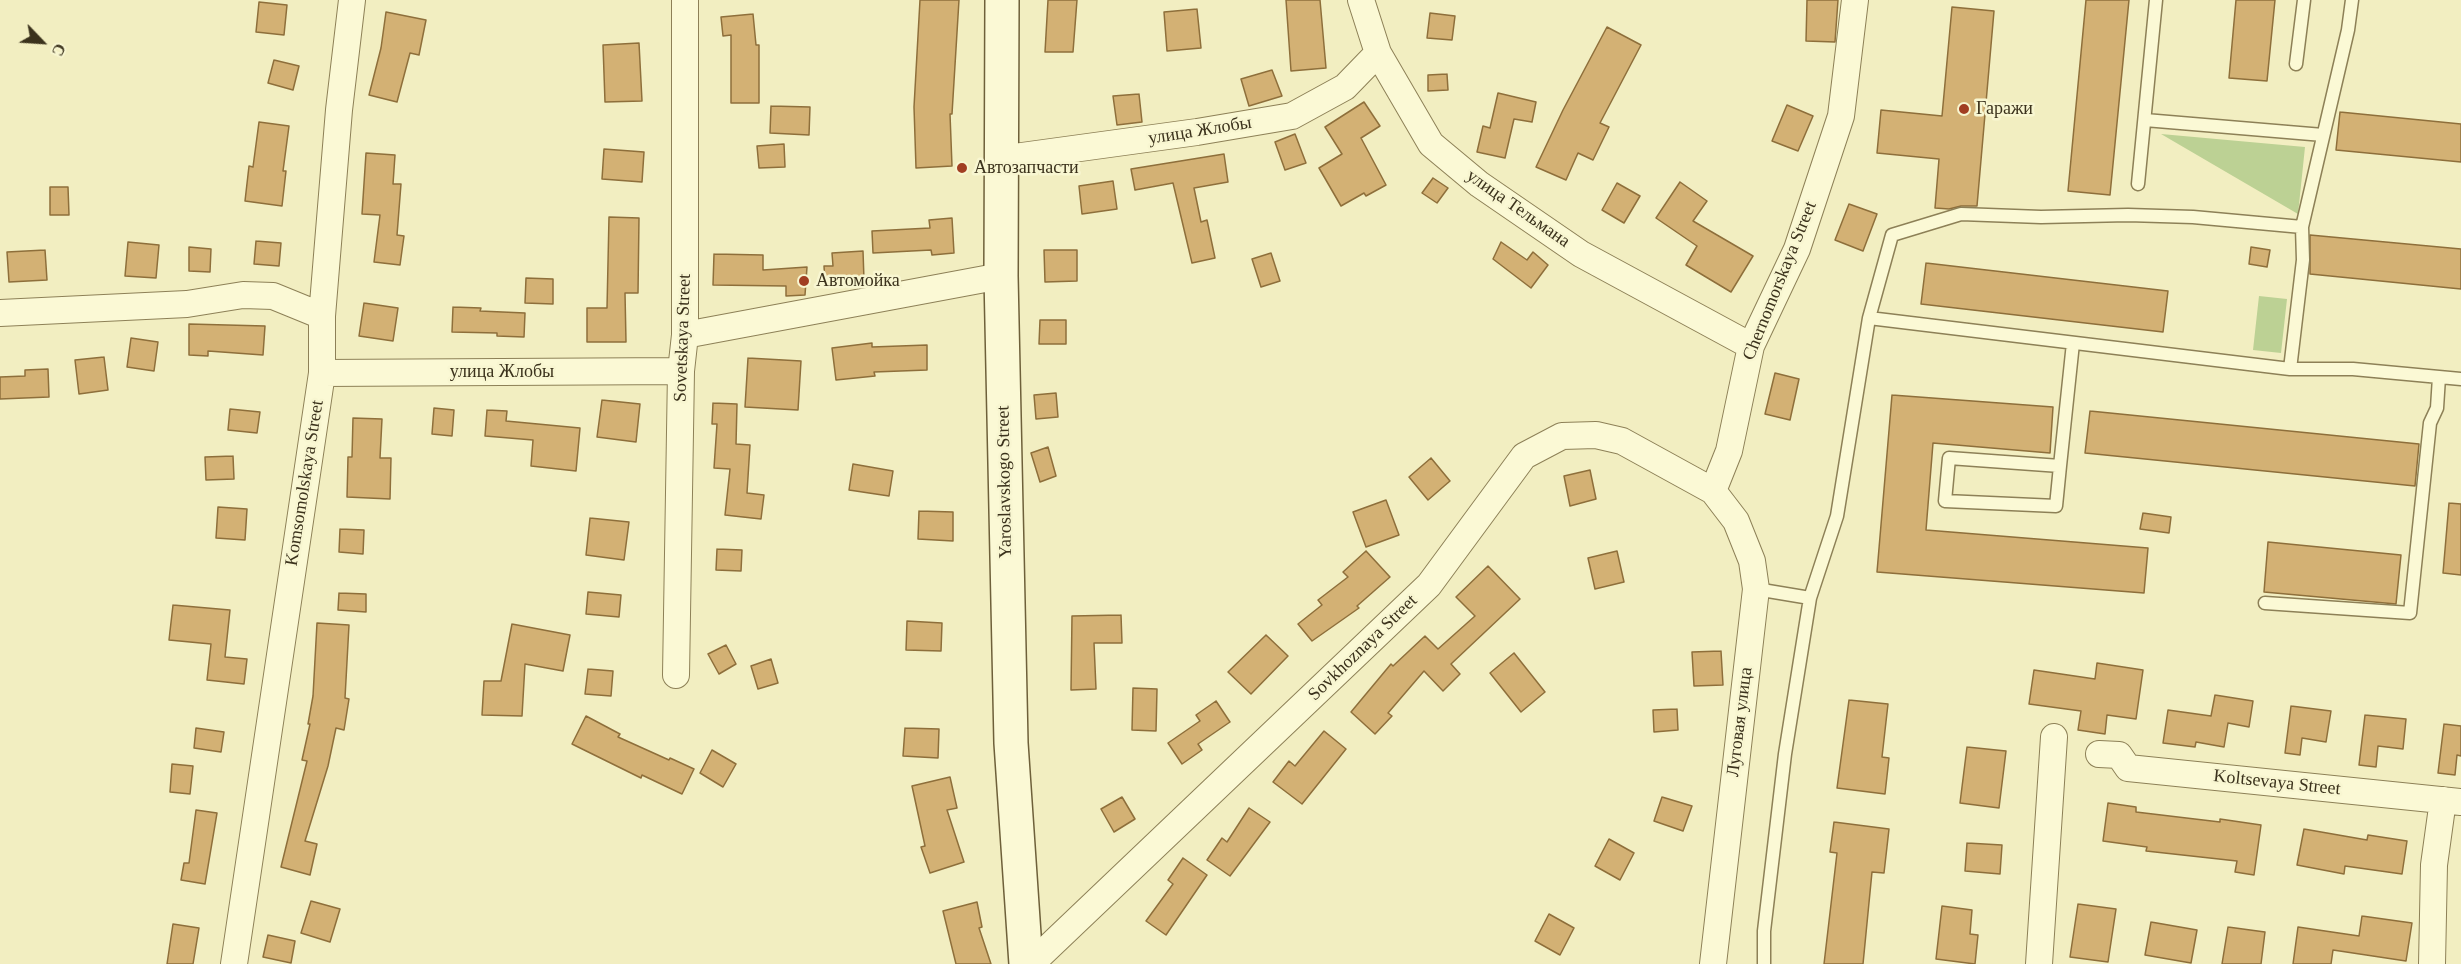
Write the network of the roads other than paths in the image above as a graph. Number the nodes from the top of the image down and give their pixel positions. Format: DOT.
graph roads {
  1 [pos="352,0"];
  2 [pos="685,0"];
  3 [pos="1002,0"];
  4 [pos="1361,0"];
  5 [pos="1855,0"];
  6 [pos="2156,0"];
  7 [pos="2304,0"];
  8 [pos="2352,0"];
  9 [pos="1378,53"];
  10 [pos="2296,64"];
  11 [pos="2145,120"];
  12 [pos="2323,135"];
  13 [pos="1000,159"];
  14 [pos="2138,184"];
  15 [pos="2302,227"];
  16 [pos="1000,276"];
  17 [pos="0,313"];
  18 [pos="321,316"];
  19 [pos="1869,318"];
  20 [pos="684,335"];
  21 [pos="2073,343"];
  22 [pos="1751,346"];
  23 [pos="2290,369"];
  24 [pos="681,371"];
  25 [pos="322,373"];
  26 [pos="2439,377"];
  27 [pos="2461,380"];
  28 [pos="2060,466"];
  29 [pos="1713,491"];
  30 [pos="1756,589"];
  31 [pos="1810,598"];
  32 [pos="2265,603"];
  33 [pos="676,675"];
  34 [pos="2054,737"];
  35 [pos="2099,754"];
  36 [pos="2452,801"];
  37 [pos="234,964"];
  38 [pos="1026,964"];
  39 [pos="1031,964"];
  40 [pos="1713,964"];
  41 [pos="1764,964"];
  42 [pos="2039,964"];
  43 [pos="2432,964"];
  1 -- 18 [label="street, Komsomolskaya Street"];
  2 -- 20 [label="street, Sovetskaya Street"];
  3 -- 13 [label="street, Yaroslavskogo Street"];
  4 -- 9 [label="street, улица Тельмана"];
  5 -- 22 [label="street, Chernomorskaya Street"];
  6 -- 11 [label="lane"];
  7 -- 10 [label="lane"];
  8 -- 12 [label="lane"];
  9 -- 13 [label="street, улица Жлобы"];
  9 -- 22 [label="street, улица Тельмана"];
  11 -- 12 [label="lane"];
  11 -- 14 [label="lane"];
  12 -- 15 [label="lane"];
  13 -- 16 [label="street, Yaroslavskogo Street"];
  15 -- 19 [label="lane"];
  15 -- 23 [label="lane"];
  16 -- 20 [label="street"];
  16 -- 38 [label="street, Yaroslavskogo Street"];
  17 -- 18 [label="street"];
  18 -- 25 [label="street, Komsomolskaya Street"];
  19 -- 21 [label="lane"];
  19 -- 31 [label="lane"];
  20 -- 24 [label="street, Sovetskaya Street"];
  21 -- 23 [label="lane"];
  21 -- 28 [label="lane"];
  22 -- 29 [label="street, Chernomorskaya Street"];
  23 -- 26 [label="lane"];
  24 -- 25 [label="street, улица Жлобы"];
  24 -- 33 [label="street, Sovetskaya Street"];
  25 -- 37 [label="street, Komsomolskaya Street"];
  26 -- 27 [label="lane"];
  26 -- 32 [label="lane"];
  28 -- 28 [label="lane"];
  29 -- 30 [label="street, Луговая улица"];
  29 -- 39 [label="street, Sovkhoznaya Street"];
  30 -- 31 [label="lane"];
  30 -- 40 [label="street, Луговая улица"];
  31 -- 41 [label="lane"];
  34 -- 42 [label="street"];
  35 -- 36 [label="street, Koltsevaya Street"];
  36 -- 43 [label="street"];
}
